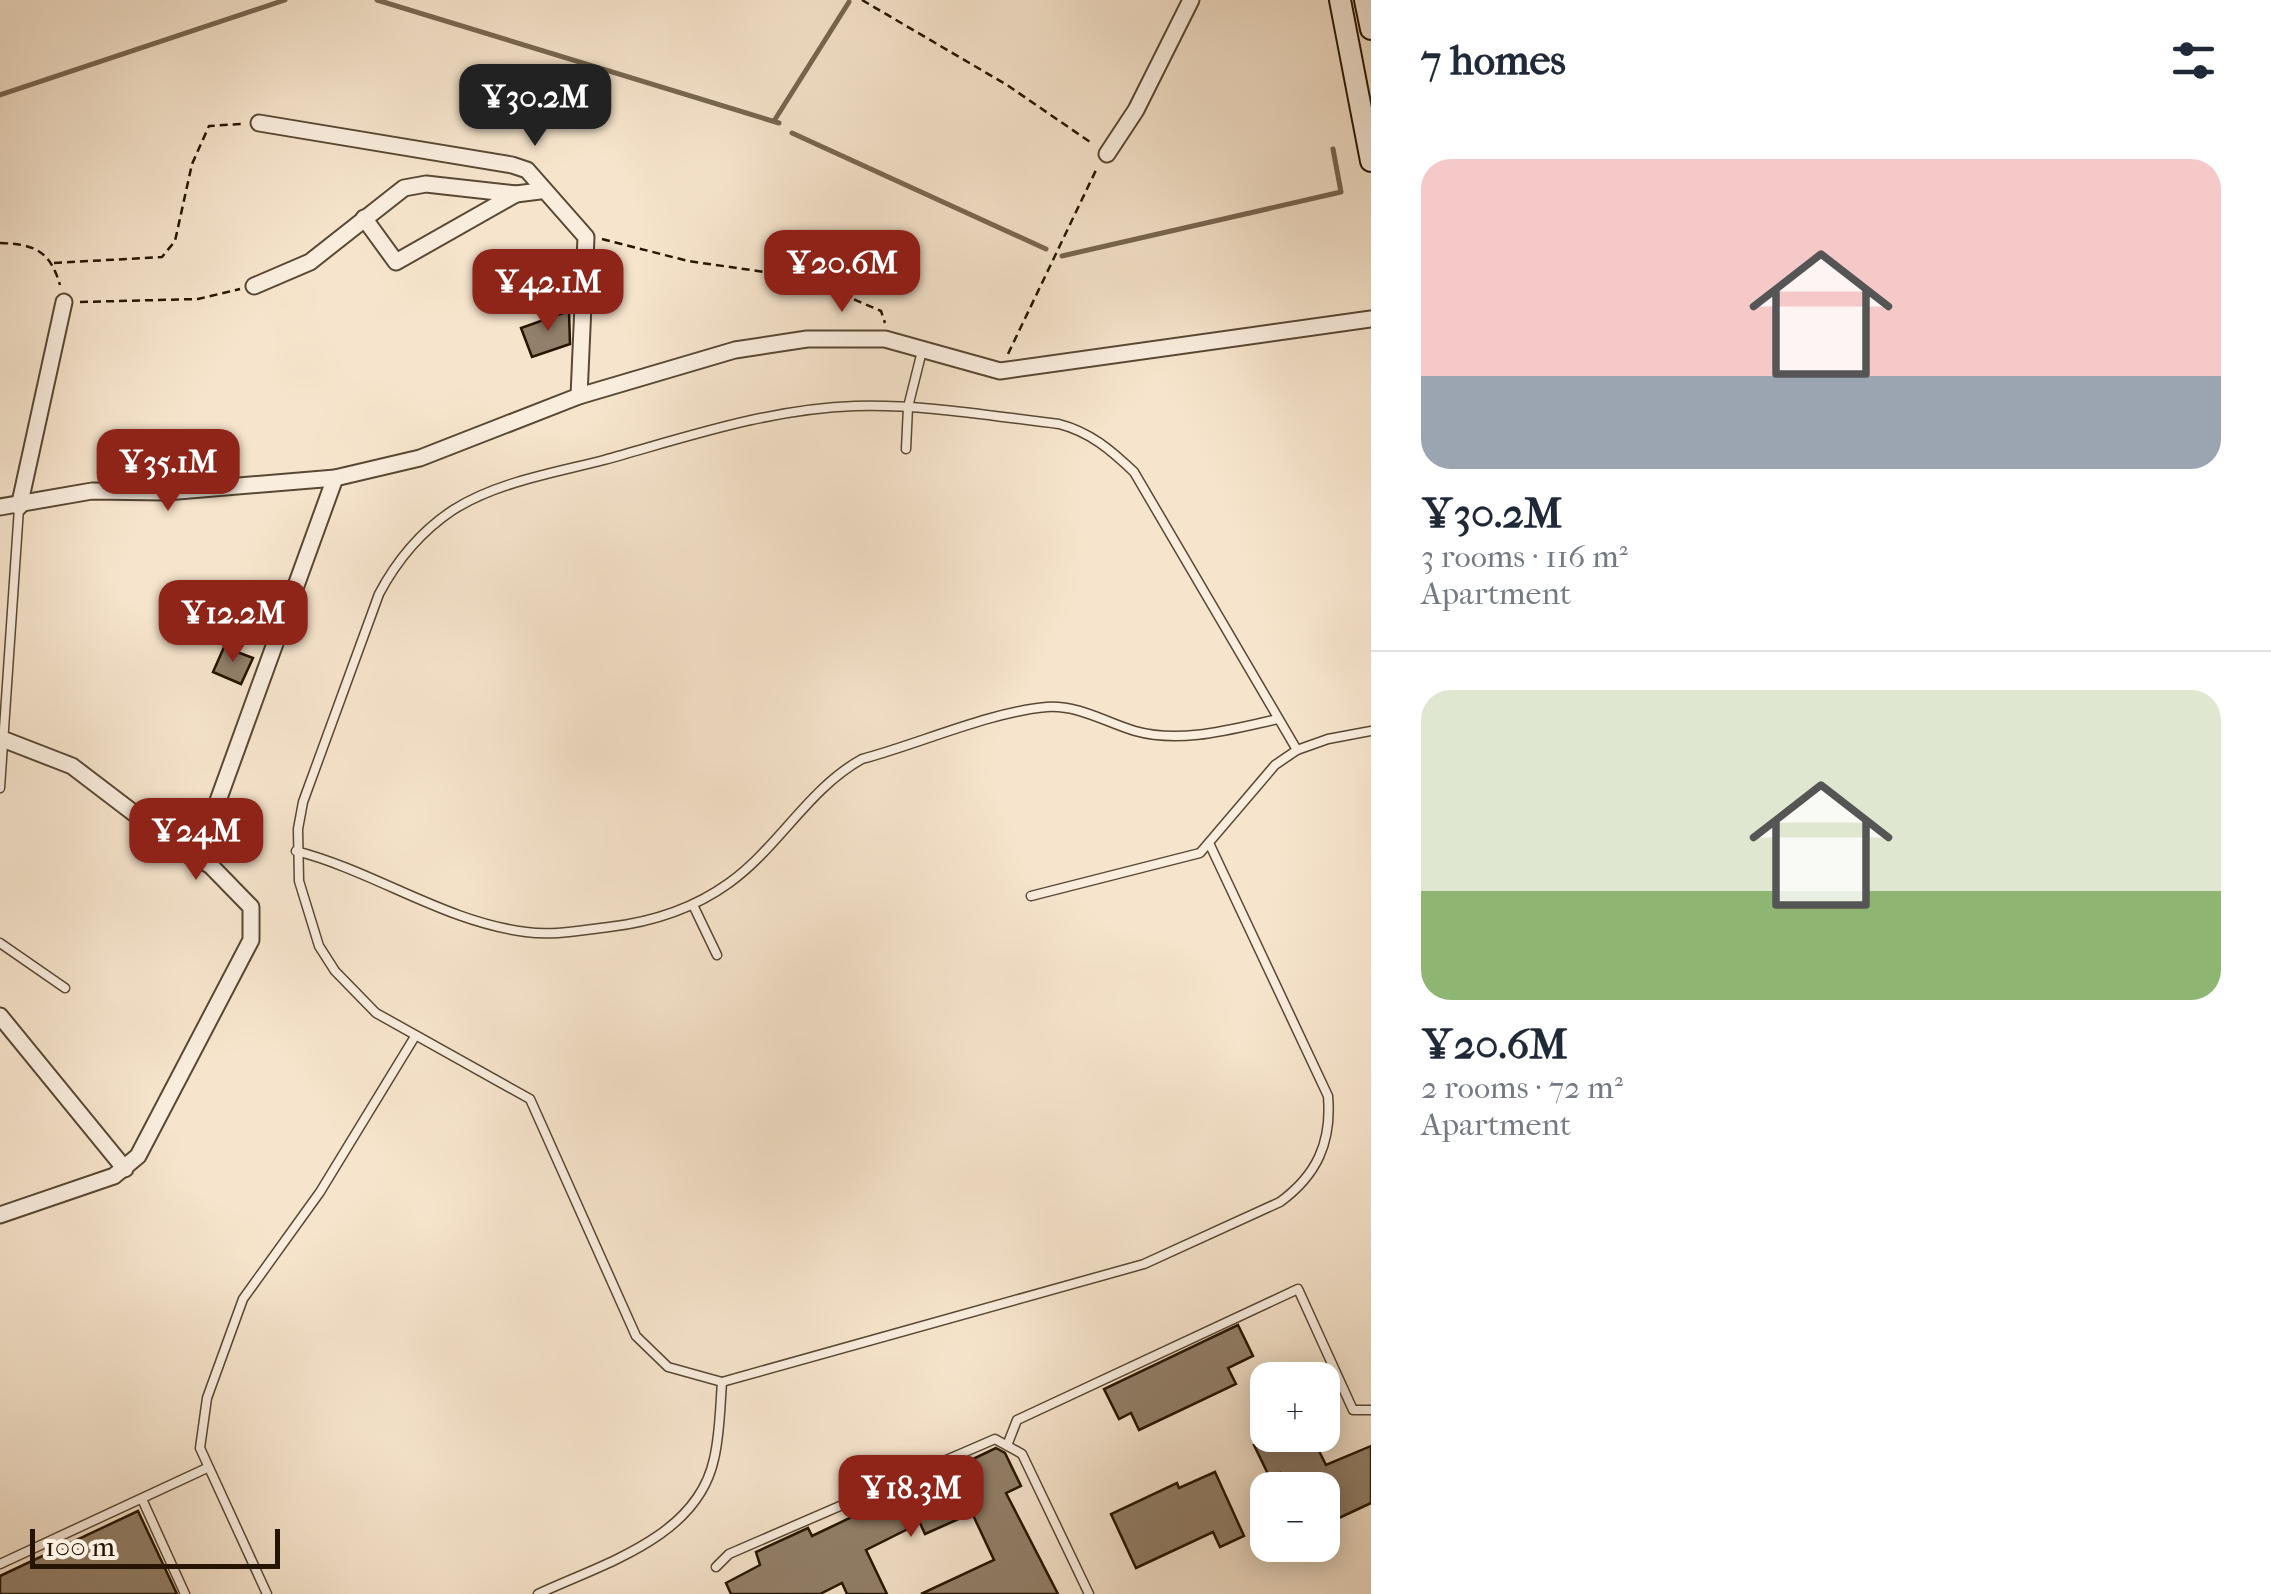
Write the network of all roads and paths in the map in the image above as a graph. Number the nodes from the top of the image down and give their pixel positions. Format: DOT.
graph roads {
  1 [pos="862,0"];
  2 [pos="1191,0"];
  3 [pos="1340,0"];
  4 [pos="1366,0"];
  5 [pos="1371,29"];
  6 [pos="258,124"];
  7 [pos="1107,154"];
  8 [pos="1371,161"];
  9 [pos="540,190"];
  10 [pos="516,194"];
  11 [pos="364,218"];
  12 [pos="586,237"];
  13 [pos="0,243"];
  14 [pos="54,263"];
  15 [pos="254,286"];
  16 [pos="64,302"];
  17 [pos="1371,318"];
  18 [pos="885,339"];
  19 [pos="922,350"];
  20 [pos="1000,371"];
  21 [pos="579,396"];
  22 [pos="908,407"];
  23 [pos="906,449"];
  24 [pos="335,478"];
  25 [pos="20,507"];
  26 [pos="0,508"];
  27 [pos="4,709"];
  28 [pos="1278,719"];
  29 [pos="1371,731"];
  30 [pos="5,740"];
  31 [pos="1297,750"];
  32 [pos="0,788"];
  33 [pos="1210,844"];
  34 [pos="296,850"];
  35 [pos="210,865"];
  36 [pos="1031,896"];
  37 [pos="693,905"];
  38 [pos="0,943"];
  39 [pos="717,955"];
  40 [pos="65,988"];
  41 [pos="0,1016"];
  42 [pos="414,1038"];
  43 [pos="126,1169"];
  44 [pos="0,1214"];
  45 [pos="722,1382"];
  46 [pos="1371,1410"];
  47 [pos="1008,1444"];
  48 [pos="207,1468"];
  49 [pos="142,1499"];
  50 [pos="0,1564"];
  51 [pos="716,1567"];
  52 [pos="185,1594"];
  53 [pos="267,1594"];
  54 [pos="538,1594"];
  55 [pos="1089,1594"];
  1 -- 7 [label="path"];
  2 -- 7 [label="street"];
  3 -- 8 [label="main road"];
  4 -- 5 [label="main road"];
  6 -- 9 [label="street"];
  6 -- 14 [label="path"];
  7 -- 20 [label="path"];
  9 -- 10 [label="street"];
  9 -- 12 [label="street"];
  10 -- 11 [label="street"];
  10 -- 11 [label="street"];
  11 -- 15 [label="street"];
  12 -- 18 [label="path"];
  12 -- 21 [label="street"];
  13 -- 14 [label="path"];
  14 -- 16 [label="path"];
  15 -- 16 [label="path"];
  16 -- 25 [label="street"];
  17 -- 20 [label="street"];
  18 -- 19 [label="street"];
  18 -- 21 [label="street"];
  19 -- 20 [label="street"];
  19 -- 22 [label="lane"];
  21 -- 24 [label="street"];
  22 -- 23 [label="lane"];
  22 -- 28 [label="lane"];
  22 -- 34 [label="lane"];
  24 -- 25 [label="street"];
  24 -- 35 [label="street"];
  25 -- 26 [label="street"];
  25 -- 27 [label="lane"];
  27 -- 30 [label="lane"];
  28 -- 31 [label="lane"];
  28 -- 37 [label="lane"];
  29 -- 31 [label="lane"];
  30 -- 32 [label="lane"];
  30 -- 35 [label="street"];
  31 -- 33 [label="lane"];
  33 -- 36 [label="lane"];
  33 -- 45 [label="lane"];
  34 -- 37 [label="lane"];
  34 -- 42 [label="lane"];
  35 -- 43 [label="street"];
  37 -- 39 [label="lane"];
  38 -- 40 [label="lane"];
  41 -- 43 [label="street"];
  42 -- 45 [label="lane"];
  42 -- 48 [label="lane"];
  43 -- 44 [label="street"];
  45 -- 54 [label="lane"];
  46 -- 47 [label="lane"];
  47 -- 51 [label="lane"];
  47 -- 55 [label="lane"];
  48 -- 49 [label="lane"];
  48 -- 53 [label="lane"];
  49 -- 50 [label="lane"];
  49 -- 52 [label="lane"];
}
